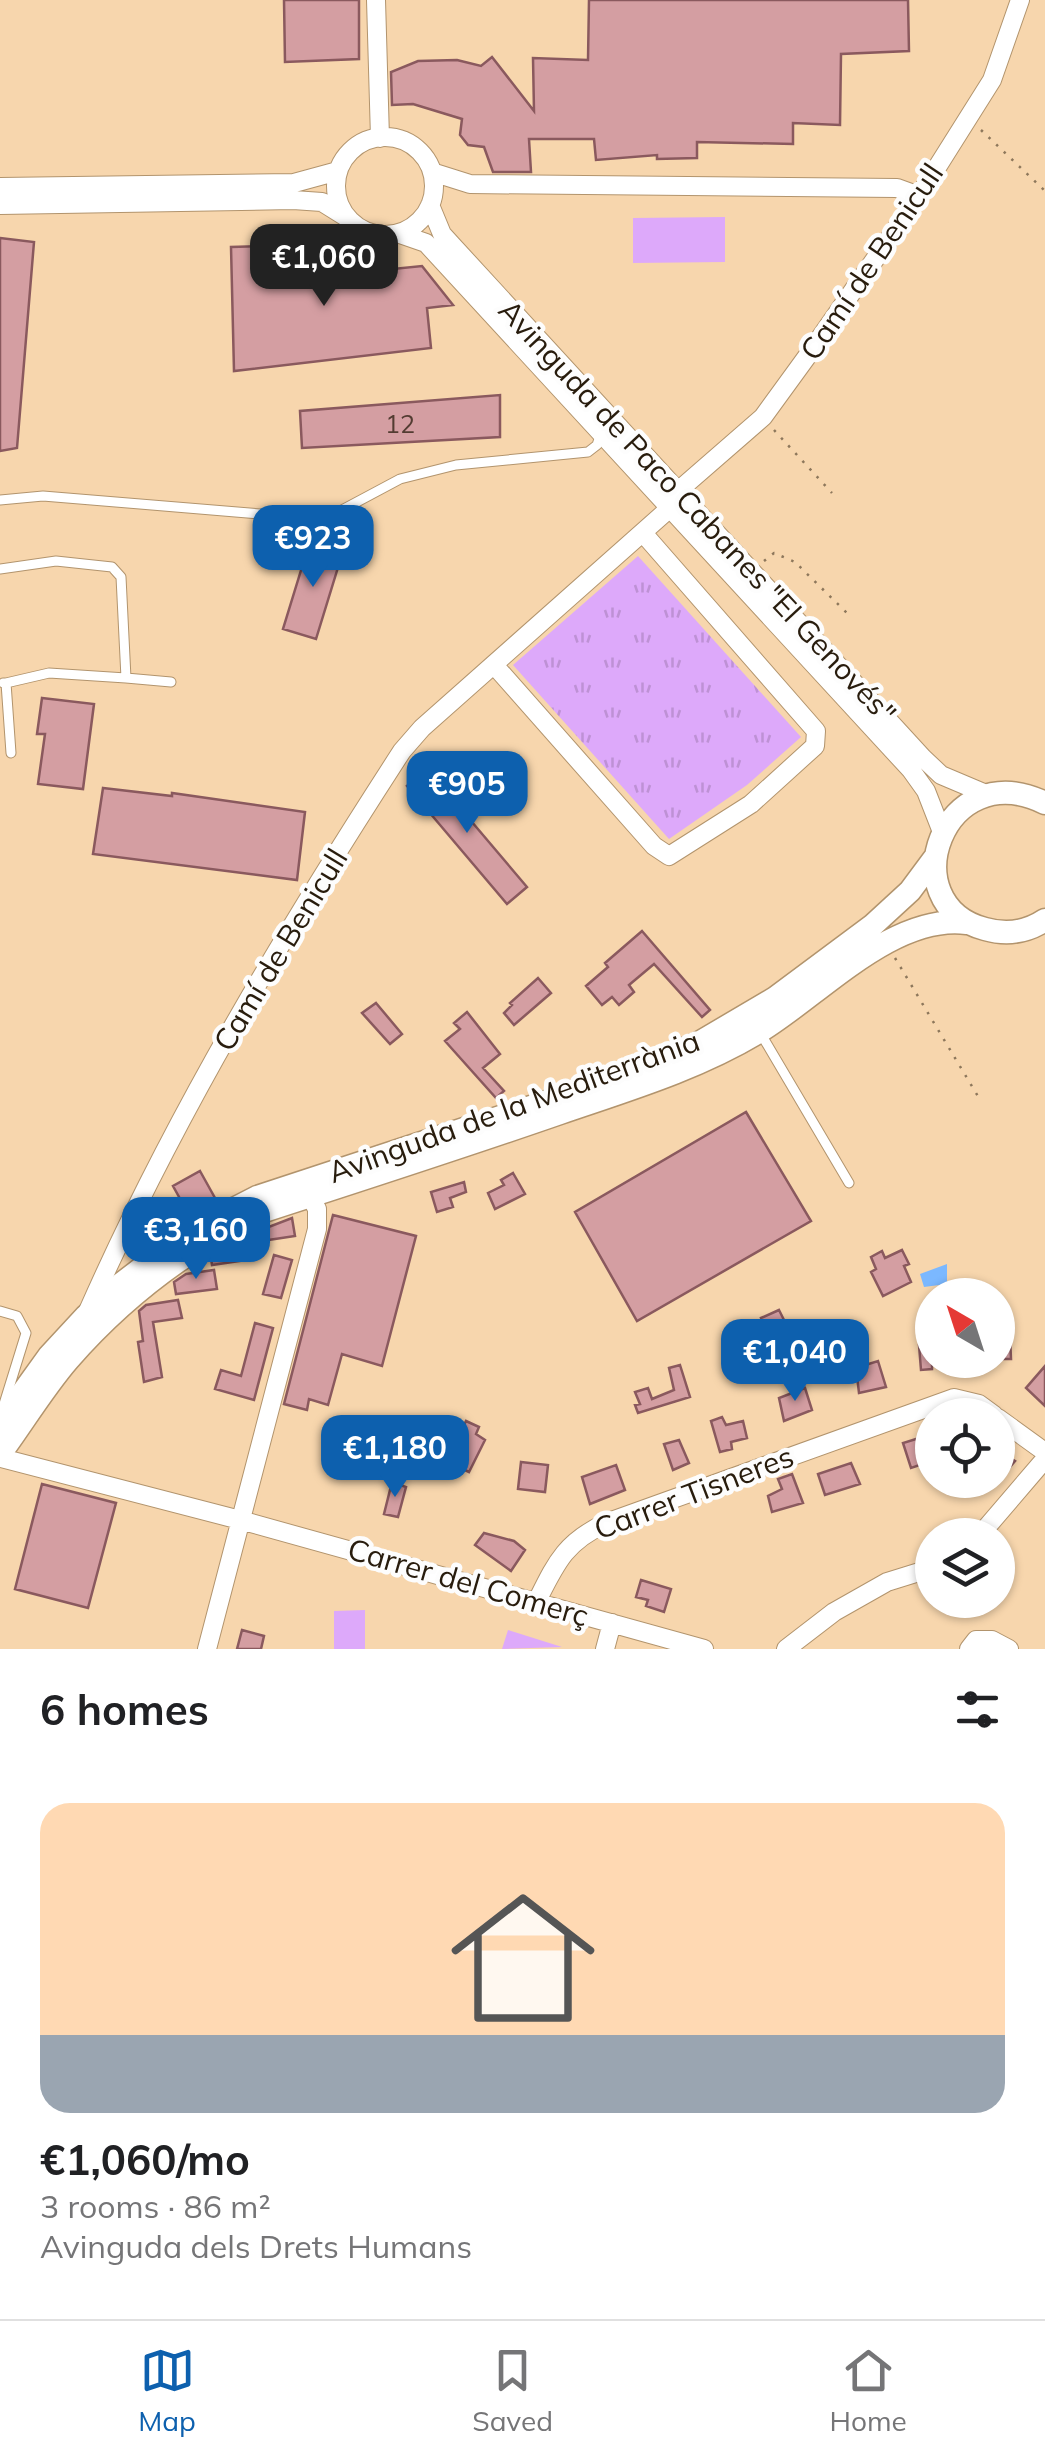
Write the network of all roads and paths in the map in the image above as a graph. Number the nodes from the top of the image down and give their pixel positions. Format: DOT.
graph roads {
  1 [pos="376,0"];
  2 [pos="1020,0"];
  3 [pos="968,119"];
  4 [pos="380,138"];
  5 [pos="338,170"];
  6 [pos="432,172"];
  7 [pos="1045,177"];
  8 [pos="470,184"];
  9 [pos="1038,184"];
  10 [pos="0,187"];
  11 [pos="1045,191"];
  12 [pos="919,196"];
  13 [pos="431,202"];
  14 [pos="0,205"];
  15 [pos="346,218"];
  16 [pos="400,234"];
  17 [pos="763,417"];
  18 [pos="601,433"];
  19 [pos="832,493"];
  20 [pos="0,500"];
  21 [pos="674,500"];
  22 [pos="642,532"];
  23 [pos="0,568"];
  24 [pos="751,571"];
  25 [pos="850,616"];
  26 [pos="495,666"];
  27 [pos="126,678"];
  28 [pos="171,682"];
  29 [pos="3,683"];
  30 [pos="4,725"];
  31 [pos="11,752"];
  32 [pos="1045,780"];
  33 [pos="1010,791"];
  34 [pos="986,794"];
  35 [pos="1045,802"];
  36 [pos="942,832"];
  37 [pos="936,856"];
  38 [pos="1045,920"];
  39 [pos="967,923"];
  40 [pos="886,944"];
  41 [pos="760,1032"];
  42 [pos="979,1098"];
  43 [pos="849,1183"];
  44 [pos="310,1196"];
  45 [pos="0,1312"];
  46 [pos="86,1316"];
  47 [pos="915,1412"];
  48 [pos="7,1422"];
  49 [pos="1015,1431"];
  50 [pos="1045,1455"];
  51 [pos="0,1457"];
  52 [pos="994,1518"];
  53 [pos="240,1520"];
  54 [pos="915,1573"];
  55 [pos="537,1601"];
  56 [pos="612,1624"];
  57 [pos="207,1649"];
  58 [pos="604,1649"];
  59 [pos="704,1649"];
  60 [pos="786,1649"];
  61 [pos="969,1649"];
  62 [pos="1009,1649"];
  1 -- 4 [label="street"];
  2 -- 3 [label="street, Camí de Benicull"];
  3 -- 9 [label="path"];
  3 -- 12 [label="street, Camí de Benicull"];
  4 -- 5 [label="street"];
  4 -- 6 [label="street"];
  5 -- 10 [label="street"];
  5 -- 15 [label="street"];
  6 -- 8 [label="street"];
  6 -- 13 [label="street"];
  7 -- 9 [label="path"];
  8 -- 12 [label="street"];
  8 -- 13 [label="street"];
  9 -- 11 [label="path"];
  12 -- 17 [label="street, Camí de Benicull"];
  13 -- 16 [label="street"];
  13 -- 21 [label="street, Avinguda de Paco Cabanes \"El Genovés\""];
  14 -- 15 [label="street"];
  15 -- 16 [label="street"];
  16 -- 18 [label="street, Avinguda de Paco Cabanes \"El Genovés\""];
  17 -- 19 [label="path"];
  17 -- 21 [label="street, Camí de Benicull"];
  18 -- 20 [label="lane"];
  18 -- 21 [label="street, Avinguda de Paco Cabanes \"El Genovés\""];
  21 -- 22 [label="street, Camí de Benicull"];
  21 -- 24 [label="street, Avinguda de Paco Cabanes \"El Genovés\""];
  21 -- 36 [label="street, Avinguda de Paco Cabanes \"El Genovés\""];
  22 -- 26 [label="street, Camí de Benicull"];
  22 -- 26 [label="street"];
  23 -- 27 [label="lane"];
  24 -- 25 [label="path"];
  24 -- 34 [label="street, Avinguda de Paco Cabanes \"El Genovés\""];
  26 -- 46 [label="street, Camí de Benicull"];
  27 -- 28 [label="lane"];
  27 -- 29 [label="lane"];
  29 -- 30 [label="lane"];
  30 -- 31 [label="lane"];
  32 -- 33 [label="main road"];
  33 -- 34 [label="main road"];
  33 -- 35 [label="main road"];
  34 -- 36 [label="main road"];
  36 -- 37 [label="main road"];
  37 -- 39 [label="main road"];
  37 -- 46 [label="main road, Avinguda de la Mediterrània"];
  38 -- 39 [label="main road, Avinguda de la Mediterrània"];
  39 -- 40 [label="main road, Avinguda de la Mediterrània"];
  40 -- 41 [label="main road, Avinguda de la Mediterrània"];
  40 -- 42 [label="path"];
  41 -- 43 [label="lane"];
  41 -- 44 [label="main road, Avinguda de la Mediterrània"];
  44 -- 48 [label="main road, Avinguda de la Mediterrània"];
  44 -- 53 [label="street"];
  45 -- 48 [label="lane"];
  46 -- 48 [label="main road, Avinguda de la Mediterrània"];
  47 -- 55 [label="street, Carrer Tisneres"];
  48 -- 51 [label="main road, Avinguda de la Mediterrània"];
  49 -- 50 [label="street, Carrer Tisneres"];
  50 -- 52 [label="street"];
  51 -- 53 [label="street, Carrer del Comerç"];
  53 -- 55 [label="street, Carrer del Comerç"];
  53 -- 57 [label="street"];
  54 -- 60 [label="street"];
  55 -- 56 [label="street, Carrer del Comerç"];
  56 -- 58 [label="street"];
  56 -- 59 [label="street, Carrer del Comerç"];
  61 -- 62 [label="street"];
}
